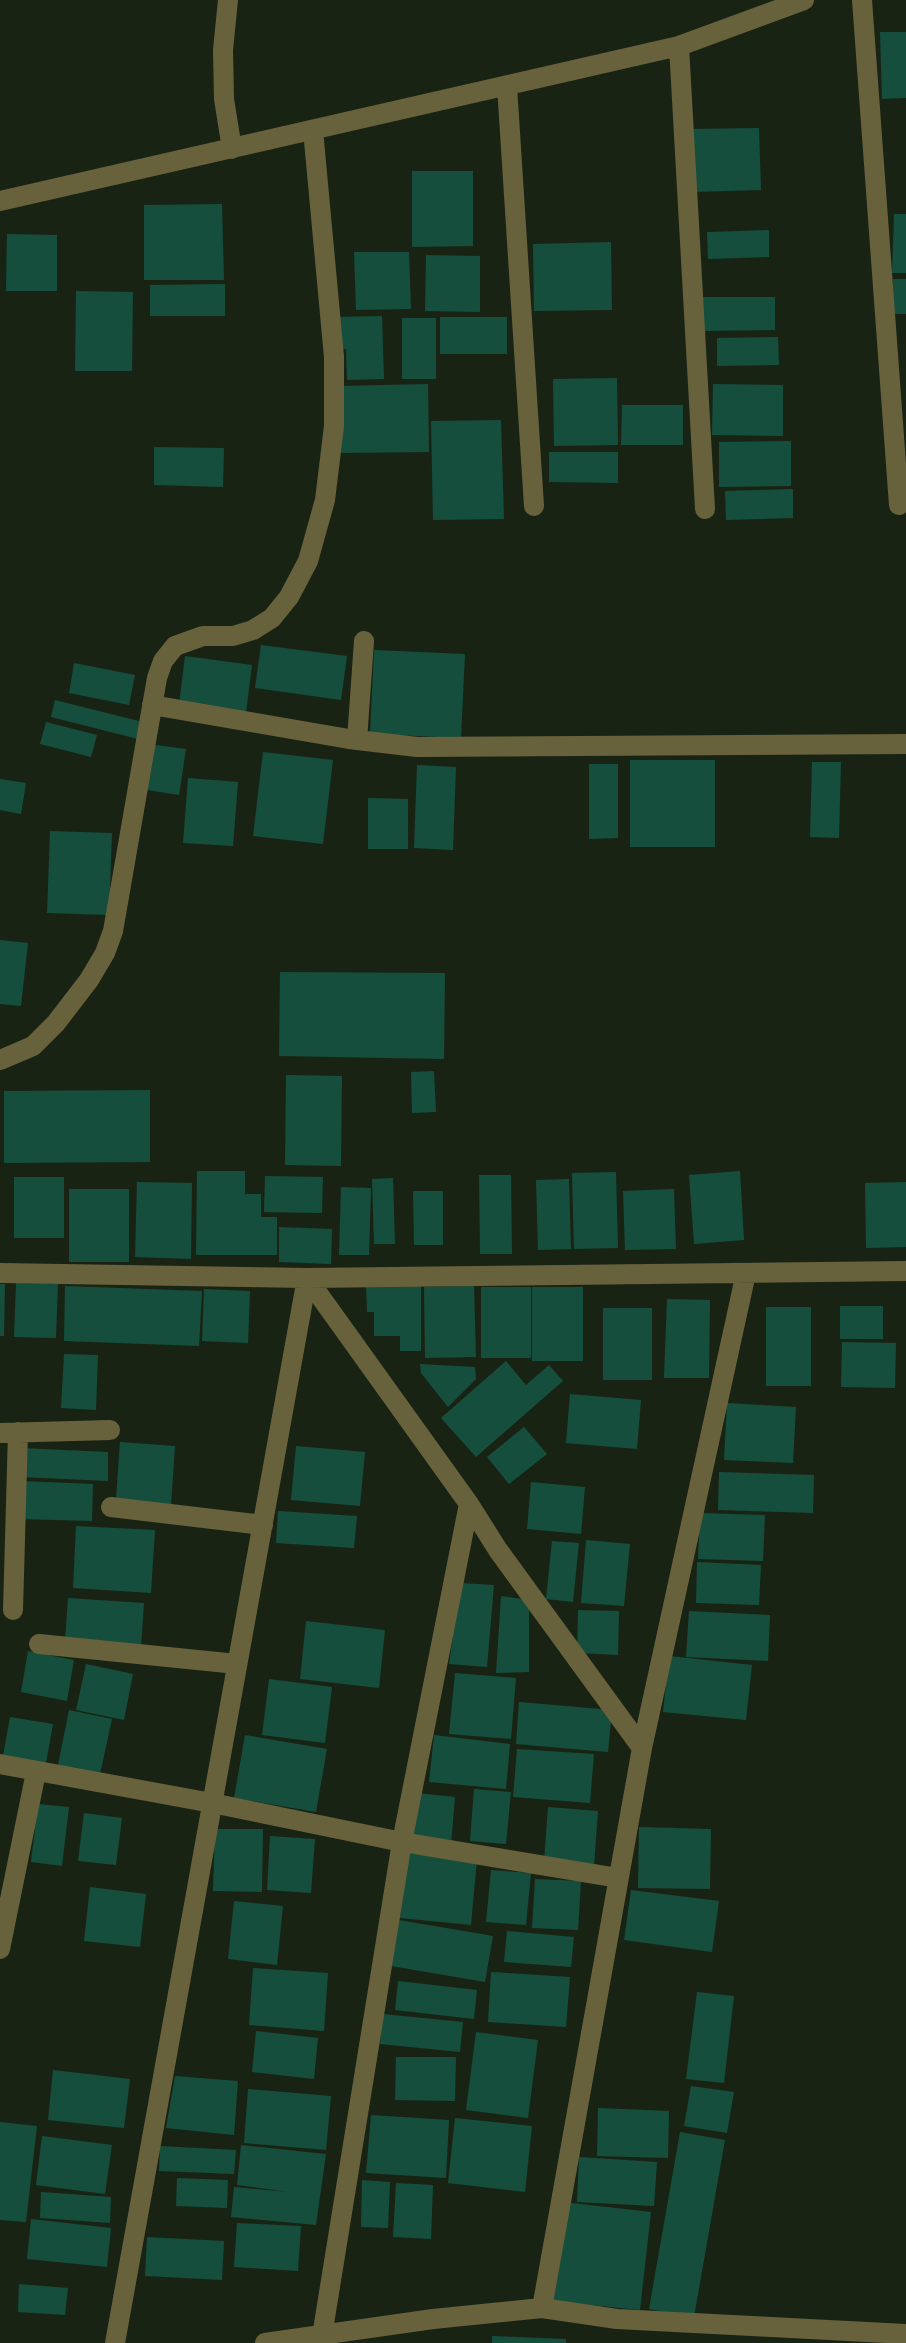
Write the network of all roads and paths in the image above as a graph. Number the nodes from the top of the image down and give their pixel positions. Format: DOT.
graph roads {
  1 [pos="228,0"];
  2 [pos="804,0"];
  3 [pos="862,0"];
  4 [pos="679,46"];
  5 [pos="507,86"];
  6 [pos="313,130"];
  7 [pos="232,149"];
  8 [pos="0,201"];
  9 [pos="899,505"];
  10 [pos="534,506"];
  11 [pos="705,509"];
  12 [pos="364,641"];
  13 [pos="152,705"];
  14 [pos="357,740"];
  15 [pos="906,744"];
  16 [pos="0,1060"];
  17 [pos="906,1271"];
  18 [pos="0,1273"];
  19 [pos="746,1273"];
  20 [pos="307,1278"];
  21 [pos="110,1430"];
  22 [pos="9,1432"];
  23 [pos="469,1504"];
  24 [pos="111,1507"];
  25 [pos="263,1525"];
  26 [pos="13,1610"];
  27 [pos="39,1644"];
  28 [pos="237,1664"];
  29 [pos="642,1748"];
  30 [pos="0,1764"];
  31 [pos="36,1772"];
  32 [pos="212,1803"];
  33 [pos="402,1842"];
  34 [pos="618,1878"];
  35 [pos="1,1942"];
  36 [pos="542,2308"];
  37 [pos="906,2334"];
  38 [pos="322,2336"];
  39 [pos="863,2338"];
  40 [pos="115,2343"];
  41 [pos="265,2343"];
  1 -- 7 [label="street"];
  2 -- 4 [label="street"];
  3 -- 9 [label="street"];
  4 -- 5 [label="street"];
  4 -- 11 [label="street"];
  5 -- 6 [label="street"];
  5 -- 10 [label="street"];
  6 -- 7 [label="street"];
  6 -- 13 [label="street"];
  7 -- 8 [label="street"];
  12 -- 14 [label="street"];
  13 -- 14 [label="street"];
  13 -- 16 [label="street"];
  14 -- 15 [label="street"];
  17 -- 19 [label="street"];
  18 -- 20 [label="street"];
  19 -- 20 [label="street"];
  19 -- 29 [label="street"];
  20 -- 23 [label="street"];
  20 -- 25 [label="street"];
  21 -- 22 [label="street"];
  22 -- 26 [label="street"];
  23 -- 29 [label="street"];
  23 -- 33 [label="street"];
  24 -- 25 [label="street"];
  25 -- 28 [label="street"];
  27 -- 28 [label="street"];
  28 -- 32 [label="street"];
  29 -- 34 [label="street"];
  30 -- 31 [label="street"];
  31 -- 32 [label="street"];
  31 -- 35 [label="street"];
  32 -- 33 [label="street"];
  32 -- 40 [label="street"];
  33 -- 34 [label="street"];
  33 -- 38 [label="street"];
  34 -- 36 [label="street"];
  36 -- 38 [label="street"];
  36 -- 39 [label="street"];
  37 -- 39 [label="street"];
  38 -- 41 [label="street"];
}
